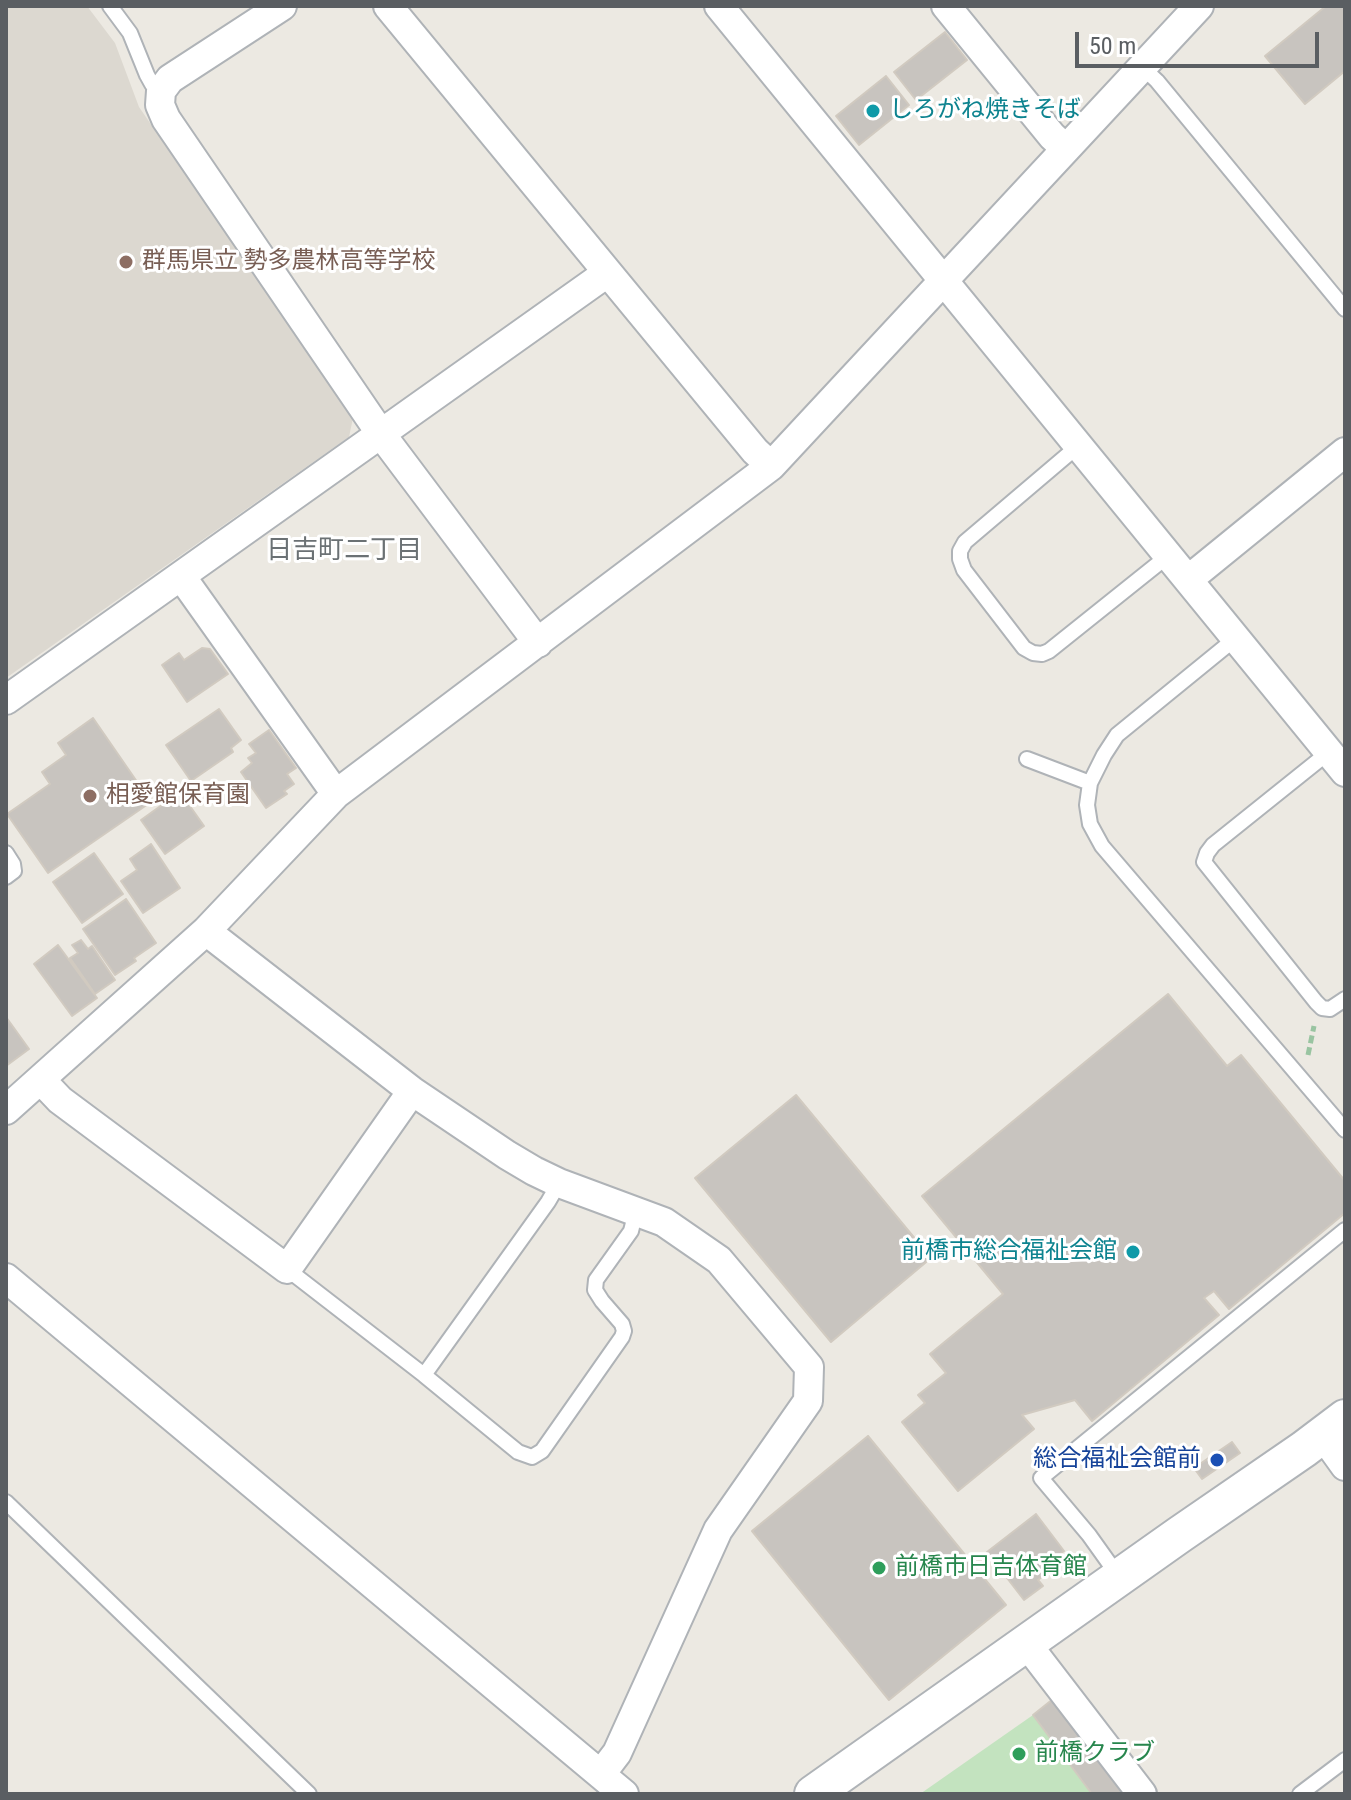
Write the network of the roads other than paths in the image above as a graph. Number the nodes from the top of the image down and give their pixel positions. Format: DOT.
graph roads {
  1 [pos="110,6"];
  2 [pos="282,6"];
  3 [pos="388,6"];
  4 [pos="719,6"];
  5 [pos="946,6"];
  6 [pos="1199,6"];
  7 [pos="1142,67"];
  8 [pos="161,91"];
  9 [pos="1066,149"];
  10 [pos="607,273"];
  11 [pos="943,281"];
  12 [pos="1345,309"];
  13 [pos="381,434"];
  14 [pos="1078,446"];
  15 [pos="1341,463"];
  16 [pos="771,466"];
  17 [pos="1169,555"];
  18 [pos="181,576"];
  19 [pos="1189,579"];
  20 [pos="1236,638"];
  21 [pos="538,643"];
  22 [pos="6,700"];
  23 [pos="1027,759"];
  24 [pos="1337,762"];
  25 [pos="1090,783"];
  26 [pos="336,794"];
  27 [pos="6,853"];
  28 [pos="6,877"];
  29 [pos="206,931"];
  30 [pos="1345,999"];
  31 [pos="41,1080"];
  32 [pos="412,1091"];
  33 [pos="6,1110"];
  34 [pos="1345,1130"];
  35 [pos="559,1183"];
  36 [pos="636,1211"];
  37 [pos="1345,1230"];
  38 [pos="287,1269"];
  39 [pos="6,1278"];
  40 [pos="424,1375"];
  41 [pos="1333,1426"];
  42 [pos="1345,1466"];
  43 [pos="6,1502"];
  44 [pos="1120,1577"];
  45 [pos="1026,1643"];
  46 [pos="1345,1760"];
  47 [pos="601,1774"];
  48 [pos="309,1794"];
  49 [pos="624,1794"];
  50 [pos="813,1794"];
  51 [pos="1142,1794"];
  52 [pos="1300,1794"];
  1 -- 8 [label="lane"];
  2 -- 8 [label="street"];
  3 -- 10 [label="street"];
  4 -- 11 [label="street"];
  5 -- 9 [label="street"];
  6 -- 7 [label="street"];
  7 -- 9 [label="street"];
  7 -- 12 [label="lane"];
  8 -- 13 [label="street"];
  9 -- 11 [label="street"];
  10 -- 13 [label="street"];
  10 -- 16 [label="street"];
  11 -- 14 [label="street"];
  11 -- 16 [label="street"];
  13 -- 18 [label="street"];
  13 -- 21 [label="street"];
  14 -- 17 [label="street"];
  14 -- 17 [label="lane"];
  15 -- 19 [label="street"];
  16 -- 21 [label="street"];
  17 -- 19 [label="street"];
  18 -- 22 [label="street"];
  18 -- 26 [label="street"];
  19 -- 20 [label="street"];
  20 -- 24 [label="street"];
  20 -- 25 [label="lane"];
  21 -- 26 [label="street"];
  23 -- 25 [label="lane"];
  24 -- 30 [label="lane"];
  25 -- 34 [label="lane"];
  26 -- 29 [label="street"];
  27 -- 28 [label="lane"];
  29 -- 31 [label="street"];
  29 -- 32 [label="street"];
  31 -- 33 [label="street"];
  31 -- 38 [label="street"];
  32 -- 35 [label="street"];
  32 -- 38 [label="street"];
  35 -- 36 [label="street"];
  35 -- 40 [label="lane"];
  36 -- 40 [label="lane"];
  36 -- 47 [label="street"];
  37 -- 44 [label="lane"];
  38 -- 40 [label="lane"];
  39 -- 47 [label="street"];
  41 -- 42 [label="street"];
  41 -- 44 [label="street"];
  43 -- 48 [label="lane"];
  44 -- 45 [label="street"];
  45 -- 50 [label="street"];
  45 -- 51 [label="street"];
  46 -- 52 [label="lane"];
  47 -- 49 [label="street"];
}
